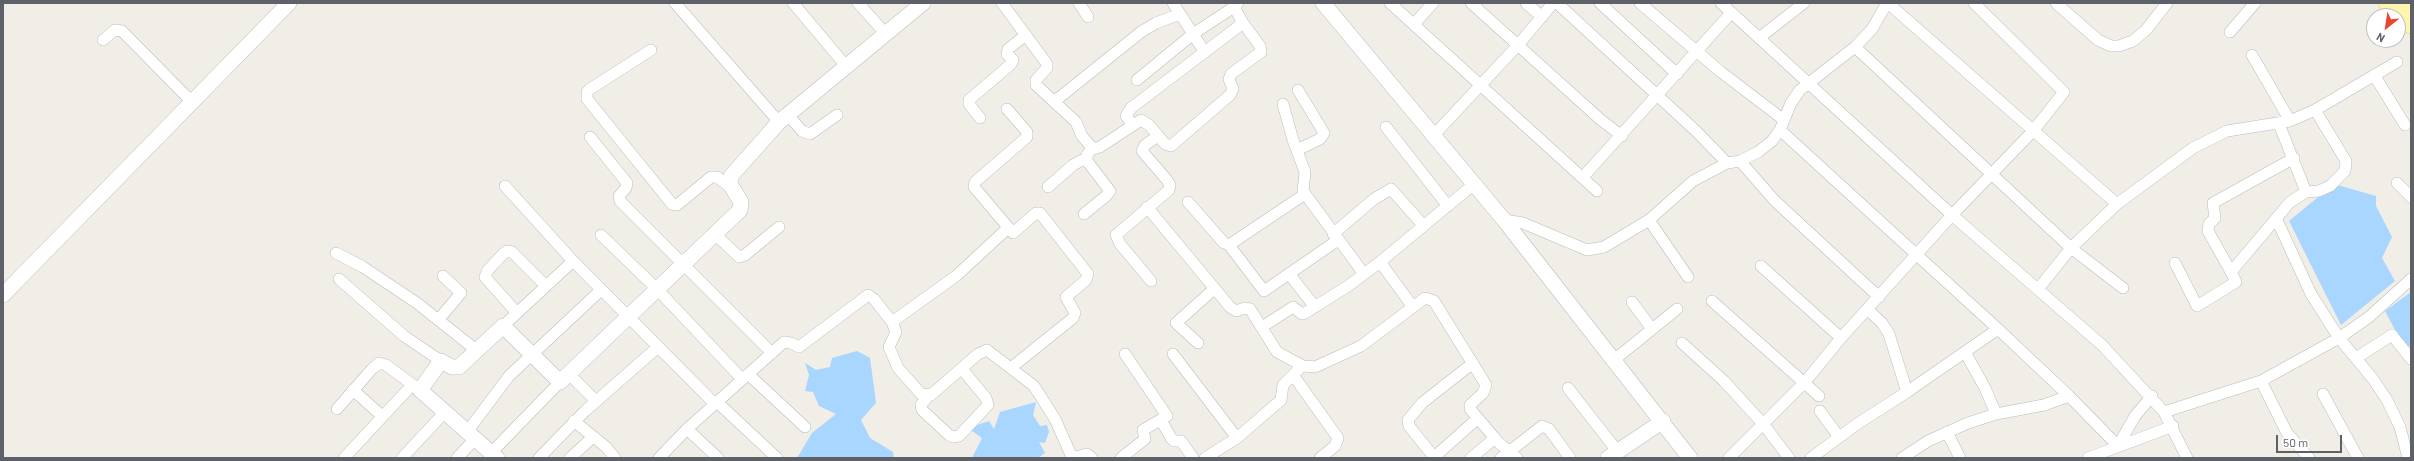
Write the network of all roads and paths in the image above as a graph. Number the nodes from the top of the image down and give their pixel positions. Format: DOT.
graph roads {
  1 [pos="289,3"];
  2 [pos="675,3"];
  3 [pos="793,3"];
  4 [pos="858,3"];
  5 [pos="924,3"];
  6 [pos="1002,3"];
  7 [pos="1078,3"];
  8 [pos="1173,3"];
  9 [pos="1323,3"];
  10 [pos="1390,3"];
  11 [pos="1433,3"];
  12 [pos="1471,3"];
  13 [pos="1526,3"];
  14 [pos="1553,3"];
  15 [pos="1557,3"];
  16 [pos="1600,3"];
  17 [pos="1640,3"];
  18 [pos="1721,3"];
  19 [pos="1784,3"];
  20 [pos="1804,3"];
  21 [pos="1887,3"];
  22 [pos="1974,3"];
  23 [pos="2056,3"];
  24 [pos="2167,3"];
  25 [pos="2255,3"];
  26 [pos="2387,3"];
  27 [pos="2405,3"];
  28 [pos="1236,5"];
  29 [pos="2411,8"];
  30 [pos="1731,13"];
  31 [pos="1791,13"];
  32 [pos="1180,14"];
  33 [pos="1542,16"];
  34 [pos="1088,17"];
  35 [pos="1243,23"];
  36 [pos="1414,24"];
  37 [pos="2411,25"];
  38 [pos="2230,32"];
  39 [pos="886,34"];
  40 [pos="1193,34"];
  41 [pos="1026,35"];
  42 [pos="1759,38"];
  43 [pos="103,40"];
  44 [pos="1519,44"];
  45 [pos="1855,46"];
  46 [pos="652,50"];
  47 [pos="1204,51"];
  48 [pos="1697,52"];
  49 [pos="2252,55"];
  50 [pos="2397,62"];
  51 [pos="846,66"];
  52 [pos="1677,74"];
  53 [pos="2374,75"];
  54 [pos="1137,80"];
  55 [pos="1808,83"];
  56 [pos="1481,86"];
  57 [pos="1298,90"];
  58 [pos="1658,94"];
  59 [pos="1055,101"];
  60 [pos="192,102"];
  61 [pos="1283,104"];
  62 [pos="1006,109"];
  63 [pos="2315,110"];
  64 [pos="837,115"];
  65 [pos="783,118"];
  66 [pos="980,118"];
  67 [pos="2290,121"];
  68 [pos="1132,124"];
  69 [pos="2279,124"];
  70 [pos="1782,125"];
  71 [pos="2405,125"];
  72 [pos="1386,127"];
  73 [pos="2033,131"];
  74 [pos="1434,135"];
  75 [pos="1158,136"];
  76 [pos="1622,136"];
  77 [pos="590,137"];
  78 [pos="1092,148"];
  79 [pos="1297,150"];
  80 [pos="1086,158"];
  81 [pos="2294,158"];
  82 [pos="1740,161"];
  83 [pos="1727,163"];
  84 [pos="1992,172"];
  85 [pos="1583,177"];
  86 [pos="2397,183"];
  87 [pos="1474,184"];
  88 [pos="505,186"];
  89 [pos="1048,187"];
  90 [pos="733,189"];
  91 [pos="1597,191"];
  92 [pos="2306,192"];
  93 [pos="1305,194"];
  94 [pos="2411,197"];
  95 [pos="1188,202"];
  96 [pos="2117,204"];
  97 [pos="1448,206"];
  98 [pos="1147,208"];
  99 [pos="1084,214"];
  100 [pos="1952,215"];
  101 [pos="2276,218"];
  102 [pos="1504,220"];
  103 [pos="1649,220"];
  104 [pos="1423,225"];
  105 [pos="779,227"];
  106 [pos="1008,228"];
  107 [pos="715,234"];
  108 [pos="601,235"];
  109 [pos="1336,237"];
  110 [pos="1229,245"];
  111 [pos="2071,248"];
  112 [pos="336,253"];
  113 [pos="1918,255"];
  114 [pos="573,261"];
  115 [pos="1380,262"];
  116 [pos="2176,263"];
  117 [pos="684,265"];
  118 [pos="1761,266"];
  119 [pos="2231,272"];
  120 [pos="1290,274"];
  121 [pos="1364,274"];
  122 [pos="443,276"];
  123 [pos="1688,277"];
  124 [pos="339,279"];
  125 [pos="2411,279"];
  126 [pos="1151,281"];
  127 [pos="546,286"];
  128 [pos="2123,288"];
  129 [pos="1214,289"];
  130 [pos="2038,289"];
  131 [pos="601,290"];
  132 [pos="658,290"];
  133 [pos="3,295"];
  134 [pos="1879,297"];
  135 [pos="1712,301"];
  136 [pos="1632,302"];
  137 [pos="1315,307"];
  138 [pos="1413,307"];
  139 [pos="1676,309"];
  140 [pos="1867,309"];
  141 [pos="517,313"];
  142 [pos="630,317"];
  143 [pos="439,319"];
  144 [pos="892,322"];
  145 [pos="503,326"];
  146 [pos="1262,327"];
  147 [pos="1652,329"];
  148 [pos="1998,329"];
  149 [pos="1841,338"];
  150 [pos="2339,338"];
  151 [pos="1198,343"];
  152 [pos="1682,343"];
  153 [pos="658,347"];
  154 [pos="476,350"];
  155 [pos="772,352"];
  156 [pos="1965,352"];
  157 [pos="1125,354"];
  158 [pos="1173,354"];
  159 [pos="532,355"];
  160 [pos="2356,358"];
  161 [pos="2411,359"];
  162 [pos="1614,360"];
  163 [pos="441,361"];
  164 [pos="1473,363"];
  165 [pos="1303,366"];
  166 [pos="1012,368"];
  167 [pos="962,369"];
  168 [pos="1293,375"];
  169 [pos="745,376"];
  170 [pos="565,378"];
  171 [pos="2261,381"];
  172 [pos="1805,382"];
  173 [pos="416,388"];
  174 [pos="1568,388"];
  175 [pos="353,390"];
  176 [pos="1907,392"];
  177 [pos="2323,394"];
  178 [pos="928,396"];
  179 [pos="1819,396"];
  180 [pos="2069,396"];
  181 [pos="2152,396"];
  182 [pos="596,401"];
  183 [pos="716,403"];
  184 [pos="337,409"];
  185 [pos="1820,411"];
  186 [pos="2166,411"];
  187 [pos="445,412"];
  188 [pos="1996,414"];
  189 [pos="382,416"];
  190 [pos="1477,419"];
  191 [pos="1161,420"];
  192 [pos="574,421"];
  193 [pos="1663,421"];
  194 [pos="1764,425"];
  195 [pos="2173,426"];
  196 [pos="805,427"];
  197 [pos="686,429"];
  198 [pos="1947,432"];
  199 [pos="471,436"];
  200 [pos="593,436"];
  201 [pos="1839,437"];
  202 [pos="1237,438"];
  203 [pos="1495,438"];
  204 [pos="2118,446"];
  205 [pos="494,455"];
  206 [pos="1613,455"];
  207 [pos="1509,456"];
  208 [pos="1068,457"];
  209 [pos="344,458"];
  210 [pos="402,458"];
  211 [pos="457,458"];
  212 [pos="539,458"];
  213 [pos="570,458"];
  214 [pos="615,458"];
  215 [pos="658,458"];
  216 [pos="718,458"];
  217 [pos="777,458"];
  218 [pos="1092,458"];
  219 [pos="1121,458"];
  220 [pos="1193,458"];
  221 [pos="1205,458"];
  222 [pos="1320,458"];
  223 [pos="1434,458"];
  224 [pos="1471,458"];
  225 [pos="1570,458"];
  226 [pos="1690,458"];
  227 [pos="1729,458"];
  228 [pos="1789,458"];
  229 [pos="1811,458"];
  230 [pos="1902,458"];
  231 [pos="1960,458"];
  232 [pos="2088,458"];
  233 [pos="2187,458"];
  234 [pos="2308,458"];
  235 [pos="2358,458"];
  236 [pos="2408,458"];
  1 -- 60 [label="street"];
  2 -- 65 [label="street"];
  3 -- 51 [label="street"];
  4 -- 39 [label="street"];
  5 -- 39 [label="street"];
  6 -- 41 [label="street"];
  7 -- 34 [label="street"];
  8 -- 32 [label="street"];
  9 -- 74 [label="street"];
  10 -- 36 [label="street"];
  11 -- 36 [label="street"];
  12 -- 44 [label="street"];
  13 -- 33 [label="street"];
  14 -- 33 [label="street"];
  15 -- 58 [label="street"];
  16 -- 52 [label="street"];
  17 -- 48 [label="street"];
  18 -- 30 [label="street"];
  19 -- 31 [label="street"];
  20 -- 31 [label="street"];
  21 -- 45 [label="street"];
  21 -- 73 [label="street"];
  22 -- 73 [label="street"];
  23 -- 24 [label="street"];
  25 -- 38 [label="street"];
  26 -- 37 [label="main road"];
  27 -- 29 [label="main road"];
  28 -- 35 [label="street"];
  28 -- 40 [label="street"];
  30 -- 42 [label="street"];
  30 -- 48 [label="street"];
  31 -- 42 [label="street"];
  32 -- 40 [label="street"];
  32 -- 59 [label="street"];
  33 -- 44 [label="street"];
  35 -- 47 [label="street"];
  35 -- 75 [label="street"];
  36 -- 56 [label="street"];
  39 -- 51 [label="street"];
  40 -- 47 [label="street"];
  40 -- 54 [label="street"];
  41 -- 59 [label="street"];
  41 -- 66 [label="street"];
  42 -- 55 [label="street"];
  43 -- 60 [label="street"];
  44 -- 56 [label="street"];
  44 -- 76 [label="street"];
  45 -- 55 [label="street"];
  45 -- 84 [label="street"];
  46 -- 90 [label="street"];
  47 -- 68 [label="street"];
  48 -- 52 [label="street"];
  48 -- 70 [label="street"];
  49 -- 67 [label="street"];
  50 -- 53 [label="street"];
  51 -- 65 [label="street"];
  52 -- 58 [label="street"];
  53 -- 63 [label="street"];
  53 -- 71 [label="street"];
  55 -- 70 [label="street"];
  55 -- 100 [label="street"];
  56 -- 74 [label="street"];
  56 -- 85 [label="street"];
  57 -- 79 [label="street"];
  58 -- 76 [label="street"];
  58 -- 83 [label="street"];
  59 -- 78 [label="street"];
  60 -- 133 [label="street"];
  61 -- 79 [label="street"];
  62 -- 106 [label="street"];
  63 -- 67 [label="street"];
  63 -- 92 [label="street"];
  64 -- 65 [label="street"];
  65 -- 90 [label="street"];
  67 -- 69 [label="street"];
  68 -- 75 [label="street"];
  68 -- 78 [label="street"];
  69 -- 81 [label="street"];
  69 -- 96 [label="street"];
  70 -- 82 [label="street"];
  70 -- 113 [label="street"];
  72 -- 97 [label="street"];
  73 -- 84 [label="street"];
  73 -- 96 [label="street"];
  74 -- 87 [label="street"];
  75 -- 98 [label="street"];
  76 -- 85 [label="street"];
  77 -- 117 [label="street"];
  78 -- 80 [label="street"];
  79 -- 93 [label="street"];
  80 -- 89 [label="street"];
  80 -- 99 [label="street"];
  81 -- 92 [label="street"];
  81 -- 119 [label="street"];
  82 -- 83 [label="street"];
  82 -- 134 [label="street"];
  83 -- 103 [label="street"];
  84 -- 100 [label="street"];
  84 -- 111 [label="street"];
  85 -- 91 [label="street"];
  86 -- 94 [label="street"];
  87 -- 97 [label="street"];
  87 -- 102 [label="street"];
  88 -- 114 [label="street"];
  90 -- 107 [label="street"];
  92 -- 101 [label="street"];
  93 -- 109 [label="street"];
  93 -- 110 [label="street"];
  95 -- 110 [label="street"];
  96 -- 111 [label="street"];
  97 -- 104 [label="street"];
  98 -- 126 [label="street"];
  98 -- 129 [label="street"];
  100 -- 113 [label="street"];
  100 -- 130 [label="street"];
  101 -- 119 [label="street"];
  101 -- 150 [label="street"];
  102 -- 103 [label="street"];
  102 -- 162 [label="street"];
  103 -- 123 [label="street"];
  104 -- 109 [label="street"];
  104 -- 115 [label="street"];
  105 -- 107 [label="street"];
  106 -- 144 [label="street"];
  106 -- 166 [label="street"];
  107 -- 117 [label="street"];
  108 -- 132 [label="street"];
  109 -- 120 [label="street"];
  109 -- 121 [label="street"];
  110 -- 120 [label="street"];
  111 -- 128 [label="street"];
  111 -- 130 [label="street"];
  112 -- 143 [label="street"];
  113 -- 134 [label="street"];
  113 -- 148 [label="street"];
  114 -- 127 [label="street"];
  114 -- 131 [label="street"];
  115 -- 121 [label="street"];
  115 -- 138 [label="street"];
  116 -- 119 [label="street"];
  117 -- 132 [label="street"];
  117 -- 155 [label="street"];
  118 -- 149 [label="street"];
  120 -- 137 [label="street"];
  121 -- 137 [label="street"];
  122 -- 143 [label="street"];
  124 -- 163 [label="street"];
  125 -- 150 [label="street"];
  127 -- 141 [label="street"];
  127 -- 141 [label="street"];
  129 -- 146 [label="street"];
  129 -- 151 [label="street"];
  130 -- 181 [label="street"];
  131 -- 142 [label="street"];
  131 -- 159 [label="street"];
  132 -- 142 [label="street"];
  132 -- 169 [label="street"];
  134 -- 140 [label="street"];
  135 -- 172 [label="street"];
  136 -- 147 [label="street"];
  137 -- 146 [label="street"];
  138 -- 164 [label="street"];
  138 -- 165 [label="street"];
  139 -- 147 [label="street"];
  140 -- 149 [label="street"];
  140 -- 176 [label="street"];
  141 -- 145 [label="street"];
  142 -- 153 [label="street"];
  142 -- 170 [label="street"];
  143 -- 154 [label="street"];
  144 -- 155 [label="street"];
  144 -- 178 [label="street"];
  145 -- 154 [label="street"];
  145 -- 159 [label="street"];
  146 -- 165 [label="street"];
  147 -- 162 [label="street"];
  148 -- 156 [label="street"];
  148 -- 180 [label="street"];
  149 -- 172 [label="street"];
  150 -- 160 [label="street"];
  150 -- 171 [label="street"];
  152 -- 194 [label="street"];
  153 -- 182 [label="street"];
  153 -- 183 [label="street"];
  154 -- 163 [label="street"];
  155 -- 169 [label="street"];
  156 -- 176 [label="street"];
  156 -- 188 [label="street"];
  157 -- 191 [label="street"];
  158 -- 202 [label="street"];
  159 -- 170 [label="street"];
  159 -- 199 [label="street"];
  160 -- 161 [label="street"];
  160 -- 236 [label="street"];
  162 -- 193 [label="street"];
  163 -- 173 [label="street"];
  164 -- 190 [label="street"];
  164 -- 223 [label="street"];
  165 -- 168 [label="street"];
  166 -- 167 [label="street"];
  166 -- 208 [label="street"];
  167 -- 178 [label="street"];
  167 -- 178 [label="street"];
  168 -- 202 [label="street"];
  168 -- 222 [label="street"];
  169 -- 183 [label="street"];
  169 -- 196 [label="street"];
  170 -- 182 [label="street"];
  170 -- 205 [label="street"];
  171 -- 186 [label="street"];
  171 -- 234 [label="street"];
  172 -- 179 [label="street"];
  172 -- 194 [label="street"];
  173 -- 175 [label="street"];
  173 -- 187 [label="street"];
  173 -- 189 [label="street"];
  174 -- 206 [label="street"];
  175 -- 184 [label="street"];
  175 -- 189 [label="street"];
  176 -- 201 [label="street"];
  177 -- 235 [label="street"];
  180 -- 188 [label="street"];
  180 -- 204 [label="street"];
  181 -- 186 [label="street"];
  181 -- 204 [label="street"];
  182 -- 192 [label="street"];
  183 -- 197 [label="street"];
  183 -- 217 [label="street"];
  185 -- 201 [label="street"];
  186 -- 195 [label="street"];
  187 -- 199 [label="street"];
  187 -- 210 [label="street"];
  188 -- 198 [label="street"];
  189 -- 209 [label="street"];
  190 -- 203 [label="street"];
  190 -- 223 [label="street"];
  191 -- 219 [label="street"];
  191 -- 220 [label="street"];
  192 -- 200 [label="street"];
  192 -- 212 [label="street"];
  193 -- 206 [label="street"];
  193 -- 226 [label="street"];
  194 -- 227 [label="street"];
  194 -- 228 [label="street"];
  195 -- 204 [label="street"];
  195 -- 233 [label="street"];
  197 -- 215 [label="street"];
  197 -- 216 [label="street"];
  198 -- 230 [label="street"];
  198 -- 231 [label="street"];
  199 -- 205 [label="street"];
  199 -- 211 [label="street"];
  200 -- 213 [label="street"];
  200 -- 214 [label="street"];
  201 -- 229 [label="street"];
  202 -- 221 [label="street"];
  203 -- 207 [label="street"];
  203 -- 224 [label="street"];
  204 -- 232 [label="street"];
  207 -- 225 [label="street"];
  208 -- 218 [label="street"];
}
